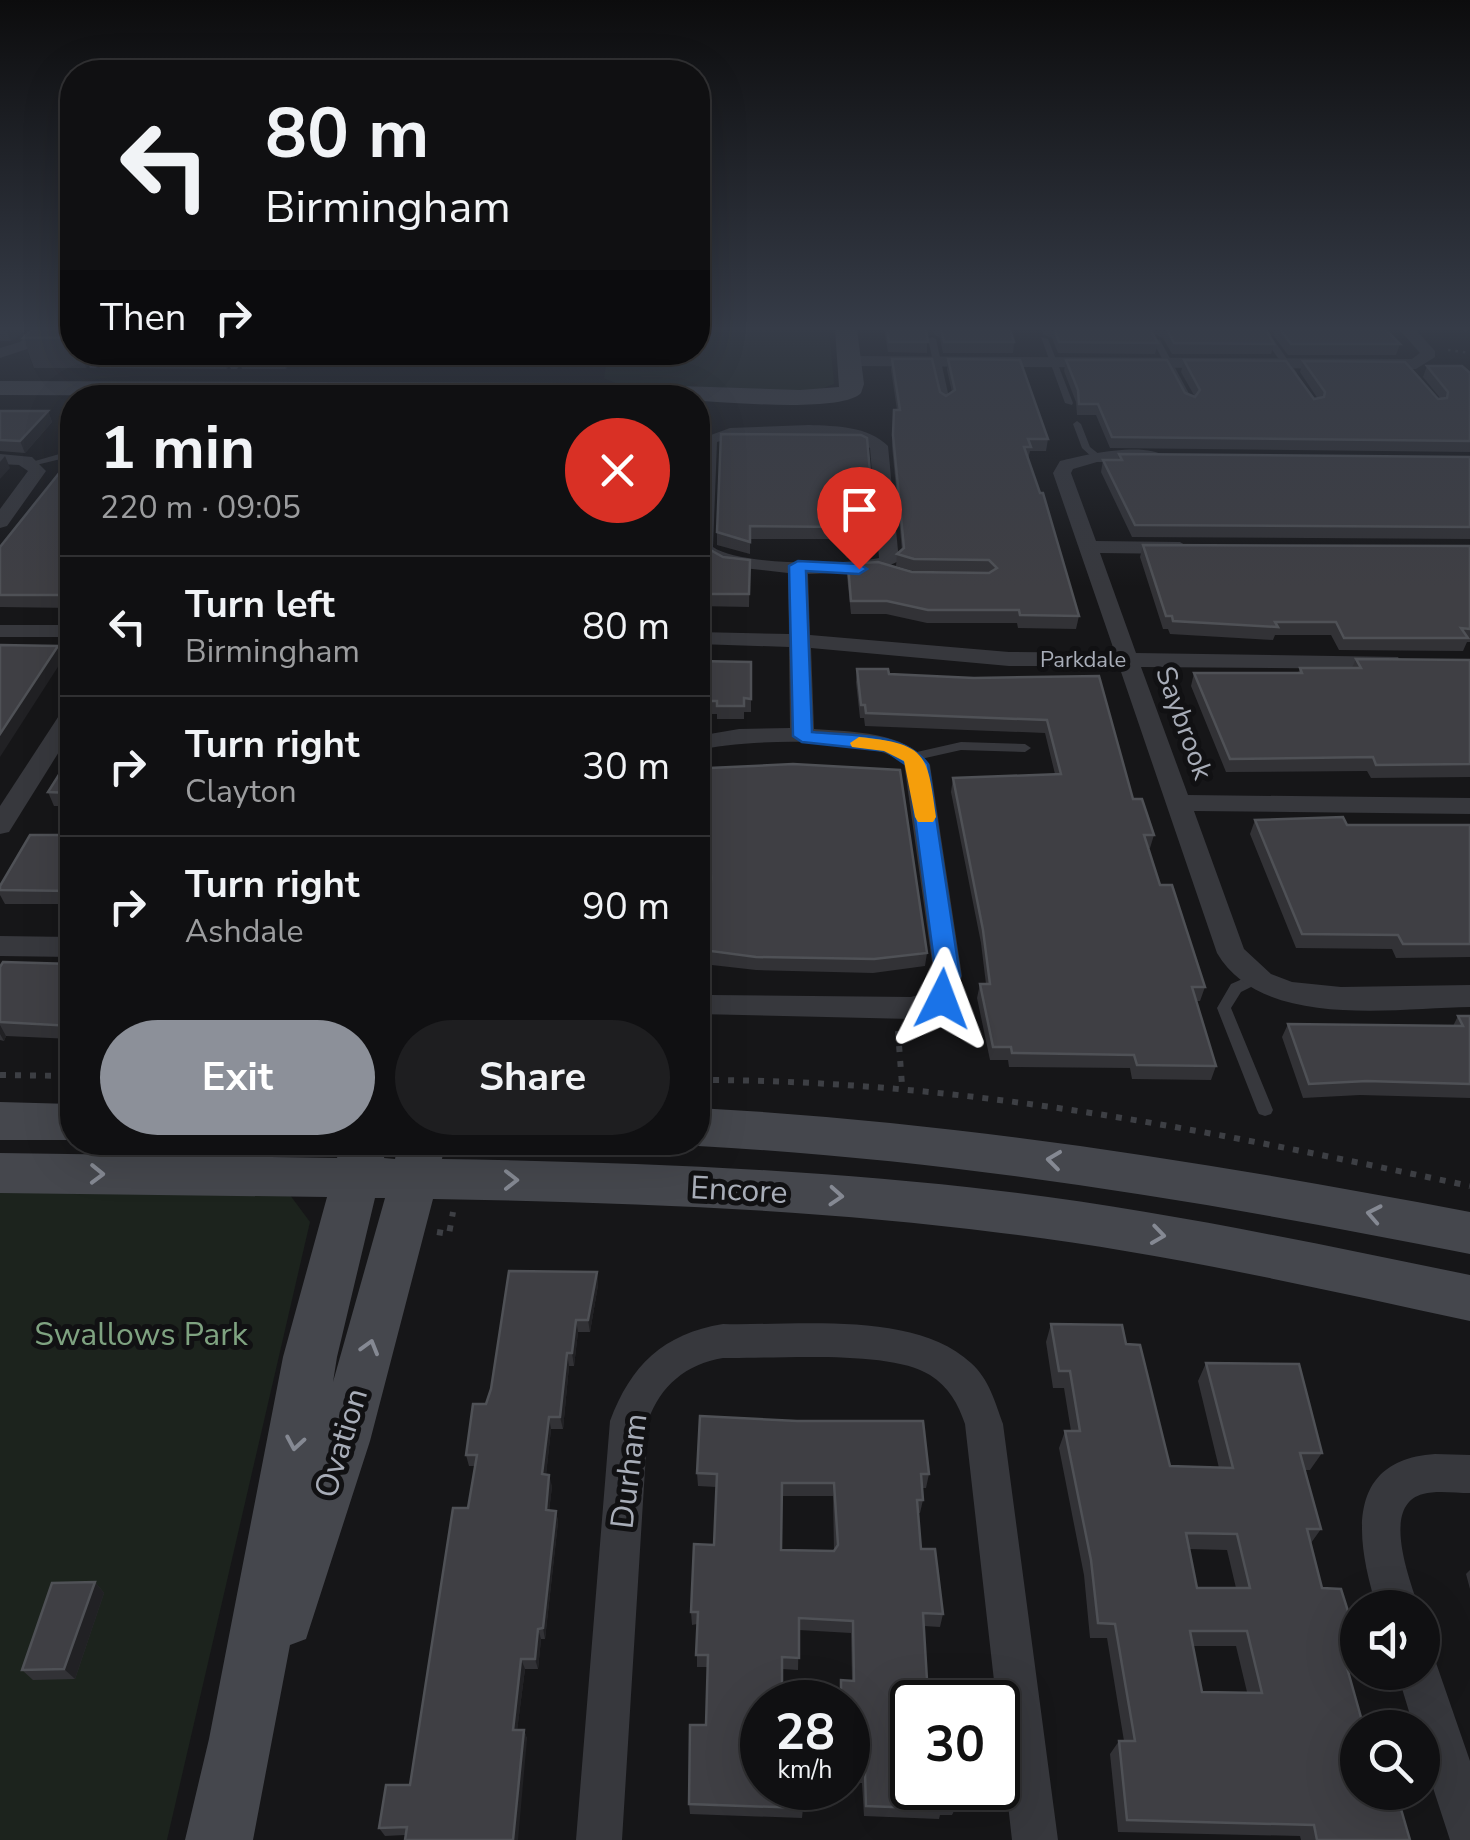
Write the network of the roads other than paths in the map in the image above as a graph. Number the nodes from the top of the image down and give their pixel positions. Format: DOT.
graph roads {
  1 [pos="1076,424"];
  2 [pos="710,438"];
  3 [pos="60,456"];
  4 [pos="1097,457"];
  5 [pos="1176,458"];
  6 [pos="0,459"];
  7 [pos="32,463"];
  8 [pos="0,522"];
  9 [pos="1091,548"];
  10 [pos="1199,548"];
  11 [pos="710,558"];
  12 [pos="798,566"];
  13 [pos="0,631"];
  14 [pos="60,631"];
  15 [pos="710,638"];
  16 [pos="802,640"];
  17 [pos="1129,660"];
  18 [pos="1410,662"];
  19 [pos="60,732"];
  20 [pos="802,736"];
  21 [pos="710,738"];
  22 [pos="1025,748"];
  23 [pos="912,756"];
  24 [pos="1181,803"];
  25 [pos="1470,806"];
  26 [pos="0,826"];
  27 [pos="0,946"];
  28 [pos="60,947"];
  29 [pos="1263,982"];
  30 [pos="1470,996"];
  31 [pos="710,1006"];
  32 [pos="1265,1110"];
  33 [pos="0,1120"];
  34 [pos="60,1122"];
  35 [pos="710,1129"];
  36 [pos="360,1160"];
  37 [pos="418,1161"];
  38 [pos="0,1173"];
  39 [pos="1470,1233"];
  40 [pos="1470,1298"];
  41 [pos="1470,1474"];
  42 [pos="1392,1590"];
  43 [pos="1425,1690"];
  44 [pos="242,1739"];
  45 [pos="1470,1832"];
  46 [pos="219,1840"];
  47 [pos="599,1840"];
  48 [pos="1035,1840"];
  1 -- 4 [label="lane"];
  2 -- 12 [label="street"];
  3 -- 7 [label="lane"];
  4 -- 5 [label="street"];
  4 -- 9 [label="street, Saybrook"];
  6 -- 7 [label="street"];
  7 -- 8 [label="street"];
  9 -- 10 [label="street"];
  9 -- 17 [label="street, Saybrook"];
  11 -- 12 [label="street"];
  12 -- 16 [label="street"];
  13 -- 14 [label="street"];
  15 -- 16 [label="street, Parkdale"];
  16 -- 17 [label="street, Parkdale"];
  16 -- 20 [label="street"];
  17 -- 18 [label="street, Parkdale"];
  17 -- 24 [label="street, Saybrook"];
  19 -- 26 [label="street"];
  20 -- 21 [label="street"];
  20 -- 23 [label="street"];
  22 -- 23 [label="lane"];
  23 -- 31 [label="street"];
  24 -- 25 [label="street"];
  24 -- 29 [label="street, Saybrook"];
  27 -- 28 [label="street"];
  29 -- 30 [label="street"];
  29 -- 32 [label="lane"];
  33 -- 34 [label="street"];
  39 -- 35 [label="street, Encore, one-way"];
  36 -- 37 [label="street, Encore"];
  38 -- 36 [label="street, Encore, one-way"];
  36 -- 44 [label="street, Ovation, one-way"];
  37 -- 40 [label="street, Encore, one-way"];
  44 -- 37 [label="street, Ovation, one-way"];
  41 -- 42 [label="street"];
  43 -- 45 [label="street"];
  44 -- 46 [label="street, Ovation"];
  47 -- 48 [label="street, Durham"];
}
